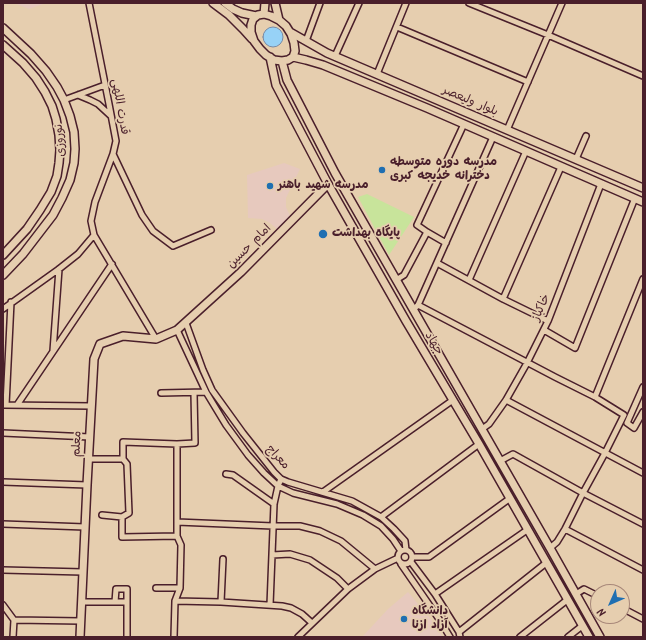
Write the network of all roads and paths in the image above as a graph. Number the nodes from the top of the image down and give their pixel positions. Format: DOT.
graph roads {
  1 [pos="89,3"];
  2 [pos="213,3"];
  3 [pos="225,3"];
  4 [pos="265,3"];
  5 [pos="275,3"];
  6 [pos="320,3"];
  7 [pos="359,3"];
  8 [pos="406,3"];
  9 [pos="469,3"];
  10 [pos="562,3"];
  11 [pos="264,14"];
  12 [pos="256,16"];
  13 [pos="279,20"];
  14 [pos="397,27"];
  15 [pos="3,28"];
  16 [pos="290,32"];
  17 [pos="548,35"];
  18 [pos="254,41"];
  19 [pos="306,41"];
  20 [pos="3,45"];
  21 [pos="327,53"];
  22 [pos="335,56"];
  23 [pos="293,57"];
  24 [pos="270,58"];
  25 [pos="282,62"];
  26 [pos="323,65"];
  27 [pos="377,74"];
  28 [pos="643,76"];
  29 [pos="287,80"];
  30 [pos="528,82"];
  31 [pos="105,85"];
  32 [pos="276,85"];
  33 [pos="78,95"];
  34 [pos="64,100"];
  35 [pos="111,116"];
  36 [pos="464,124"];
  37 [pos="507,130"];
  38 [pos="586,136"];
  39 [pos="493,137"];
  40 [pos="526,151"];
  41 [pos="114,154"];
  42 [pos="576,159"];
  43 [pos="561,167"];
  44 [pos="571,171"];
  45 [pos="328,184"];
  46 [pos="601,184"];
  47 [pos="643,188"];
  48 [pos="635,198"];
  49 [pos="643,202"];
  50 [pos="211,230"];
  51 [pos="427,232"];
  52 [pos="94,235"];
  53 [pos="446,243"];
  54 [pos="379,249"];
  55 [pos="368,254"];
  56 [pos="3,255"];
  57 [pos="437,263"];
  58 [pos="112,264"];
  59 [pos="59,269"];
  60 [pos="3,275"];
  61 [pos="643,279"];
  62 [pos="396,280"];
  63 [pos="469,280"];
  64 [pos="503,298"];
  65 [pos="11,302"];
  66 [pos="416,307"];
  67 [pos="3,309"];
  68 [pos="548,321"];
  69 [pos="186,323"];
  70 [pos="177,330"];
  71 [pos="544,330"];
  72 [pos="156,339"];
  73 [pos="432,343"];
  74 [pos="422,348"];
  75 [pos="53,352"];
  76 [pos="527,363"];
  77 [pos="643,387"];
  78 [pos="194,392"];
  79 [pos="206,392"];
  80 [pos="161,393"];
  81 [pos="595,397"];
  82 [pos="453,400"];
  83 [pos="506,400"];
  84 [pos="5,405"];
  85 [pos="17,405"];
  86 [pos="91,406"];
  87 [pos="643,412"];
  88 [pos="482,429"];
  89 [pos="3,433"];
  90 [pos="90,437"];
  91 [pos="177,444"];
  92 [pos="479,444"];
  93 [pos="605,453"];
  94 [pos="88,459"];
  95 [pos="123,459"];
  96 [pos="500,461"];
  97 [pos="643,473"];
  98 [pos="226,474"];
  99 [pos="281,479"];
  100 [pos="3,482"];
  101 [pos="87,485"];
  102 [pos="278,486"];
  103 [pos="323,492"];
  104 [pos="583,493"];
  105 [pos="509,499"];
  106 [pos="274,504"];
  107 [pos="102,515"];
  108 [pos="122,517"];
  109 [pos="381,517"];
  110 [pos="177,522"];
  111 [pos="3,524"];
  112 [pos="643,524"];
  113 [pos="274,526"];
  114 [pos="85,527"];
  115 [pos="565,529"];
  116 [pos="527,530"];
  117 [pos="177,536"];
  118 [pos="550,548"];
  119 [pos="403,550"];
  120 [pos="272,555"];
  121 [pos="398,558"];
  122 [pos="223,559"];
  123 [pos="412,559"];
  124 [pos="546,563"];
  125 [pos="401,564"];
  126 [pos="375,569"];
  127 [pos="3,570"];
  128 [pos="643,570"];
  129 [pos="83,572"];
  130 [pos="156,588"];
  131 [pos="180,588"];
  132 [pos="348,589"];
  133 [pos="590,592"];
  134 [pos="435,594"];
  135 [pos="576,594"];
  136 [pos="567,600"];
  137 [pos="175,601"];
  138 [pos="82,602"];
  139 [pos="115,602"];
  140 [pos="127,602"];
  141 [pos="220,602"];
  142 [pos="270,605"];
  143 [pos="3,606"];
  144 [pos="630,612"];
  145 [pos="643,619"];
  146 [pos="14,620"];
  147 [pos="81,621"];
  148 [pos="312,623"];
  149 [pos="582,626"];
  150 [pos="460,635"];
  151 [pos="13,637"];
  152 [pos="80,637"];
  153 [pos="126,637"];
  154 [pos="174,637"];
  155 [pos="298,637"];
  156 [pos="450,637"];
  157 [pos="520,637"];
  158 [pos="568,637"];
  159 [pos="588,637"];
  160 [pos="600,637"];
  1 -- 31 [label="street, قدرت اللهی"];
  2 -- 18 [label="main road"];
  3 -- 12 [label="main road"];
  4 -- 11 [label="main road"];
  5 -- 13 [label="main road"];
  6 -- 19 [label="street"];
  7 -- 22 [label="street"];
  8 -- 14 [label="street"];
  9 -- 17 [label="street"];
  10 -- 17 [label="street"];
  11 -- 12 [label="main road"];
  11 -- 13 [label="main road"];
  12 -- 18 [label="main road"];
  13 -- 16 [label="main road"];
  14 -- 27 [label="street"];
  14 -- 30 [label="street"];
  15 -- 34 [label="main road, نوروزی"];
  16 -- 19 [label="main road, بلوار ولیعصر"];
  16 -- 23 [label="main road"];
  17 -- 28 [label="street"];
  17 -- 30 [label="street"];
  18 -- 24 [label="main road"];
  19 -- 21 [label="main road, بلوار ولیعصر"];
  20 -- 56 [label="main road, نوروزی"];
  21 -- 22 [label="main road, بلوار ولیعصر"];
  21 -- 26 [label="main road"];
  22 -- 27 [label="main road, بلوار ولیعصر"];
  23 -- 25 [label="main road"];
  23 -- 26 [label="main road, بلوار ولیعصر"];
  24 -- 25 [label="main road"];
  24 -- 32 [label="main road, جهاد"];
  25 -- 29 [label="main road, جهاد"];
  26 -- 36 [label="main road, بلوار ولیعصر"];
  27 -- 37 [label="main road, بلوار ولیعصر"];
  29 -- 32 [label="main road"];
  29 -- 54 [label="main road, جهاد"];
  30 -- 37 [label="street"];
  31 -- 33 [label="street"];
  31 -- 35 [label="street, قدرت اللهی"];
  32 -- 45 [label="main road, جهاد"];
  33 -- 34 [label="street"];
  33 -- 35 [label="street"];
  34 -- 60 [label="main road, نوروزی"];
  35 -- 41 [label="street, قدرت اللهی"];
  36 -- 39 [label="main road, بلوار ولیعصر"];
  36 -- 51 [label="street"];
  37 -- 42 [label="main road, بلوار ولیعصر"];
  38 -- 42 [label="street"];
  39 -- 40 [label="main road, بلوار ولیعصر"];
  39 -- 53 [label="street"];
  40 -- 43 [label="main road, بلوار ولیعصر"];
  40 -- 63 [label="street"];
  41 -- 50 [label="street"];
  41 -- 52 [label="street, قدرت اللهی"];
  42 -- 44 [label="main road"];
  42 -- 47 [label="main road, بلوار ولیعصر"];
  43 -- 44 [label="main road, بلوار ولیعصر"];
  43 -- 64 [label="street"];
  44 -- 46 [label="main road, بلوار ولیعصر"];
  45 -- 55 [label="main road, جهاد"];
  45 -- 69 [label="main road, امام حسین"];
  46 -- 48 [label="main road, بلوار ولیعصر"];
  46 -- 68 [label="street, خاکباز"];
  48 -- 49 [label="main road, بلوار ولیعصر"];
  48 -- 71 [label="street"];
  51 -- 53 [label="street"];
  51 -- 62 [label="street"];
  52 -- 58 [label="street"];
  52 -- 59 [label="street"];
  53 -- 57 [label="street"];
  54 -- 55 [label="main road"];
  54 -- 62 [label="main road, جهاد"];
  55 -- 74 [label="main road, جهاد"];
  57 -- 63 [label="street"];
  57 -- 66 [label="street"];
  58 -- 72 [label="street"];
  58 -- 75 [label="street"];
  59 -- 65 [label="street"];
  59 -- 75 [label="street"];
  61 -- 81 [label="street"];
  62 -- 66 [label="main road, جهاد"];
  63 -- 64 [label="street"];
  64 -- 68 [label="street"];
  65 -- 67 [label="street"];
  65 -- 84 [label="street"];
  66 -- 73 [label="main road, جهاد"];
  66 -- 76 [label="street"];
  68 -- 71 [label="street, خاکباز"];
  69 -- 70 [label="main road, معلم"];
  69 -- 99 [label="street, معراج"];
  70 -- 72 [label="main road, معلم"];
  70 -- 79 [label="street, معراج"];
  71 -- 76 [label="street, خاکباز"];
  72 -- 86 [label="main road, معلم"];
  73 -- 74 [label="main road"];
  73 -- 88 [label="main road, جهاد"];
  74 -- 82 [label="main road, جهاد"];
  75 -- 85 [label="street"];
  76 -- 81 [label="street"];
  76 -- 83 [label="street, خاکباز"];
  77 -- 87 [label="street"];
  78 -- 79 [label="street"];
  78 -- 80 [label="street"];
  78 -- 91 [label="street"];
  79 -- 102 [label="street, معراج"];
  81 -- 93 [label="street"];
  82 -- 92 [label="main road, جهاد"];
  82 -- 103 [label="street"];
  83 -- 88 [label="street, خاکباز"];
  83 -- 93 [label="street"];
  84 -- 85 [label="street"];
  85 -- 86 [label="street"];
  86 -- 90 [label="main road, معلم"];
  88 -- 96 [label="main road, جهاد"];
  89 -- 90 [label="street"];
  90 -- 94 [label="main road, معلم"];
  91 -- 95 [label="street"];
  91 -- 110 [label="street"];
  92 -- 105 [label="main road, جهاد"];
  92 -- 109 [label="street"];
  93 -- 97 [label="street"];
  93 -- 104 [label="street"];
  94 -- 95 [label="street"];
  94 -- 101 [label="main road, معلم"];
  95 -- 108 [label="street"];
  96 -- 104 [label="street"];
  96 -- 118 [label="main road, جهاد"];
  98 -- 106 [label="street"];
  99 -- 102 [label="street"];
  99 -- 103 [label="street, معراج"];
  100 -- 101 [label="street"];
  101 -- 114 [label="main road, معلم"];
  102 -- 106 [label="street"];
  102 -- 119 [label="street, معراج"];
  103 -- 109 [label="street, معراج"];
  104 -- 112 [label="street"];
  104 -- 115 [label="street"];
  105 -- 116 [label="main road, جهاد"];
  105 -- 123 [label="street"];
  106 -- 113 [label="street"];
  107 -- 108 [label="street"];
  108 -- 117 [label="street"];
  109 -- 119 [label="street, معراج"];
  110 -- 113 [label="street"];
  110 -- 117 [label="street"];
  111 -- 114 [label="street"];
  113 -- 120 [label="street"];
  113 -- 126 [label="street"];
  114 -- 129 [label="main road, معلم"];
  115 -- 118 [label="street"];
  115 -- 128 [label="street"];
  116 -- 124 [label="main road, جهاد"];
  116 -- 134 [label="street"];
  117 -- 131 [label="street"];
  118 -- 135 [label="main road, جهاد"];
  119 -- 121 [label="street"];
  119 -- 123 [label="street"];
  120 -- 132 [label="street"];
  120 -- 142 [label="street"];
  121 -- 125 [label="street"];
  121 -- 126 [label="street"];
  122 -- 141 [label="street"];
  123 -- 125 [label="street"];
  123 -- 134 [label="street"];
  124 -- 136 [label="main road, جهاد"];
  124 -- 150 [label="street"];
  125 -- 156 [label="street"];
  126 -- 132 [label="street"];
  127 -- 129 [label="street"];
  129 -- 138 [label="main road, معلم"];
  130 -- 131 [label="street"];
  131 -- 137 [label="street"];
  132 -- 148 [label="street"];
  133 -- 135 [label="street"];
  134 -- 150 [label="street"];
  135 -- 160 [label="main road, جهاد"];
  136 -- 149 [label="main road, جهاد"];
  136 -- 157 [label="street"];
  137 -- 141 [label="street"];
  137 -- 154 [label="street"];
  138 -- 139 [label="street"];
  138 -- 147 [label="main road, معلم"];
  139 -- 140 [label="street"];
  139 -- 140 [label="street"];
  140 -- 153 [label="street"];
  141 -- 142 [label="street"];
  142 -- 148 [label="street"];
  143 -- 146 [label="street"];
  144 -- 145 [label="street"];
  146 -- 147 [label="street"];
  146 -- 151 [label="street"];
  147 -- 152 [label="main road, معلم"];
  148 -- 155 [label="street"];
  149 -- 158 [label="street"];
  149 -- 159 [label="main road, جهاد"];
}
